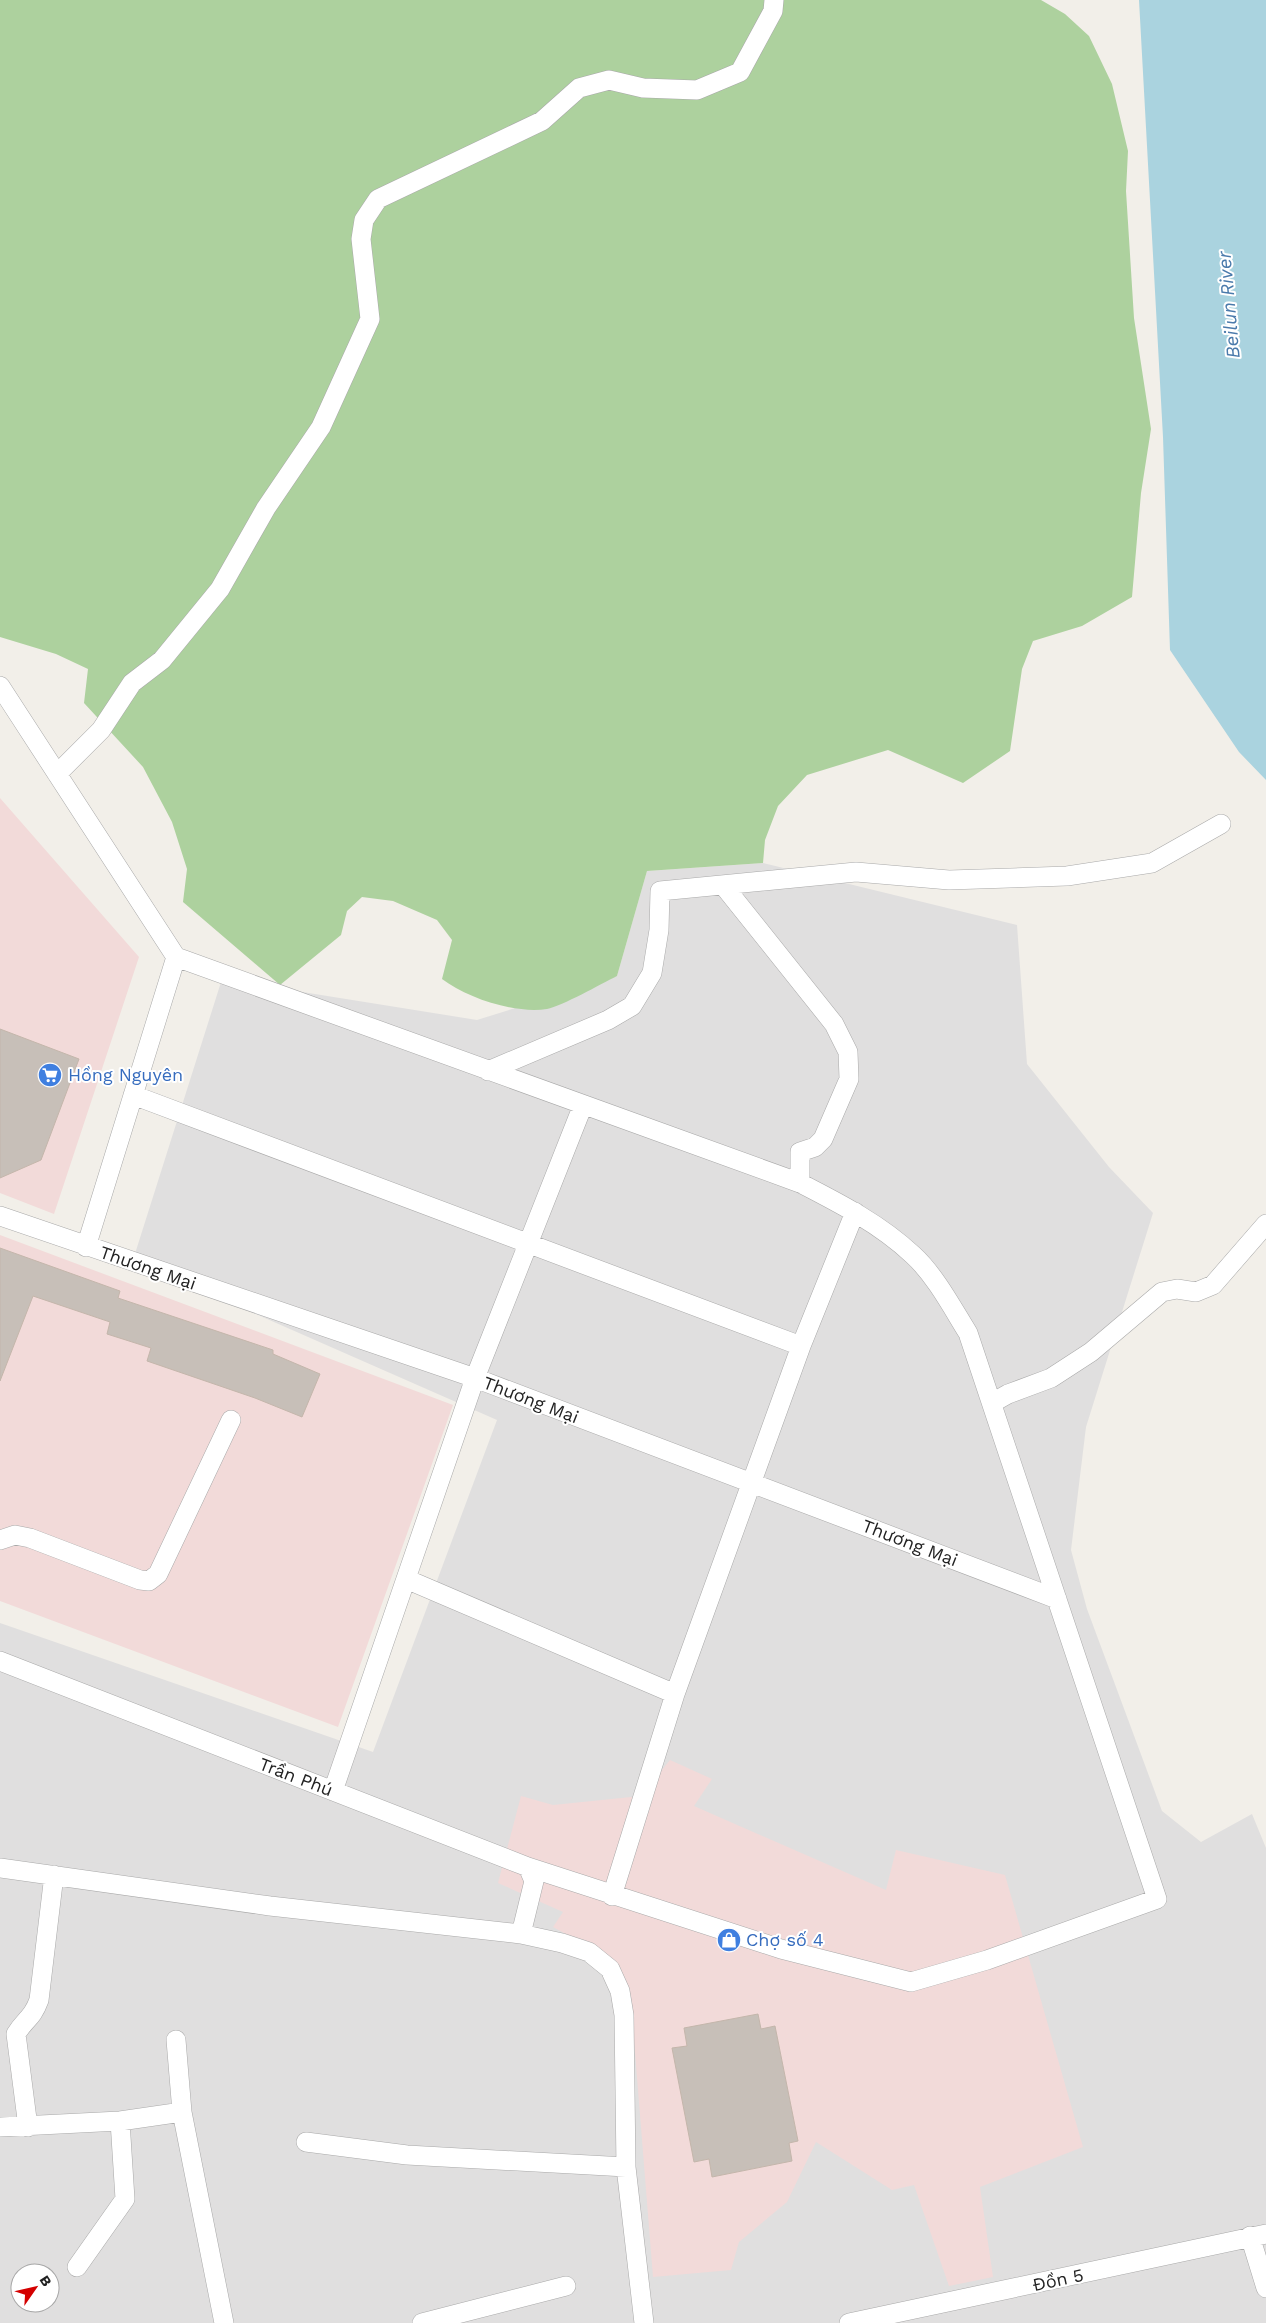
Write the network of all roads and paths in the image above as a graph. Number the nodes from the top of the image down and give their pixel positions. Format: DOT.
graph roads {
  1 [pos="774,0"];
  2 [pos="0,686"];
  3 [pos="57,774"];
  4 [pos="1221,824"];
  5 [pos="723,885"];
  6 [pos="176,957"];
  7 [pos="488,1071"];
  8 [pos="133,1095"];
  9 [pos="583,1105"];
  10 [pos="800,1183"];
  11 [pos="855,1212"];
  12 [pos="0,1216"];
  13 [pos="1266,1224"];
  14 [pos="530,1244"];
  15 [pos="86,1247"];
  16 [pos="801,1346"];
  17 [pos="476,1378"];
  18 [pos="992,1403"];
  19 [pos="230,1420"];
  20 [pos="751,1483"];
  21 [pos="0,1540"];
  22 [pos="406,1579"];
  23 [pos="1057,1598"];
  24 [pos="0,1661"];
  25 [pos="675,1694"];
  26 [pos="333,1791"];
  27 [pos="528,1867"];
  28 [pos="0,1868"];
  29 [pos="54,1875"];
  30 [pos="612,1896"];
  31 [pos="521,1934"];
  32 [pos="176,2040"];
  33 [pos="182,2112"];
  34 [pos="120,2122"];
  35 [pos="0,2127"];
  36 [pos="28,2127"];
  37 [pos="306,2142"];
  38 [pos="626,2167"];
  39 [pos="1258,2235"];
  40 [pos="76,2267"];
  41 [pos="566,2286"];
  42 [pos="1266,2288"];
  43 [pos="224,2323"];
  44 [pos="422,2323"];
  45 [pos="644,2323"];
  46 [pos="849,2323"];
  1 -- 3 [label="street"];
  2 -- 3 [label="street"];
  3 -- 6 [label="street"];
  4 -- 5 [label="street"];
  5 -- 7 [label="street"];
  5 -- 10 [label="street"];
  6 -- 7 [label="street"];
  6 -- 8 [label="street"];
  7 -- 9 [label="street"];
  8 -- 14 [label="street"];
  8 -- 15 [label="street"];
  9 -- 10 [label="street"];
  9 -- 14 [label="street"];
  10 -- 11 [label="street"];
  11 -- 16 [label="street"];
  11 -- 18 [label="street"];
  12 -- 15 [label="street, Thương Mại"];
  13 -- 18 [label="street"];
  14 -- 16 [label="street"];
  14 -- 17 [label="street"];
  15 -- 17 [label="street, Thương Mại"];
  16 -- 20 [label="street"];
  17 -- 20 [label="street, Thương Mại"];
  17 -- 22 [label="street"];
  18 -- 23 [label="street"];
  19 -- 21 [label="street"];
  20 -- 23 [label="street, Thương Mại"];
  20 -- 25 [label="street"];
  22 -- 25 [label="street"];
  22 -- 26 [label="street"];
  23 -- 30 [label="street, Trần Phú"];
  24 -- 26 [label="street, Trần Phú"];
  25 -- 30 [label="street"];
  26 -- 27 [label="street, Trần Phú"];
  27 -- 30 [label="street, Trần Phú"];
  27 -- 31 [label="street"];
  28 -- 29 [label="street"];
  29 -- 31 [label="street"];
  29 -- 36 [label="street"];
  31 -- 38 [label="street"];
  32 -- 33 [label="street"];
  33 -- 34 [label="street"];
  33 -- 43 [label="street"];
  34 -- 36 [label="street"];
  34 -- 40 [label="street"];
  35 -- 36 [label="street"];
  37 -- 38 [label="street"];
  38 -- 45 [label="street"];
  39 -- 42 [label="street"];
  39 -- 46 [label="street, Đồn 5"];
  41 -- 44 [label="street"];
}
